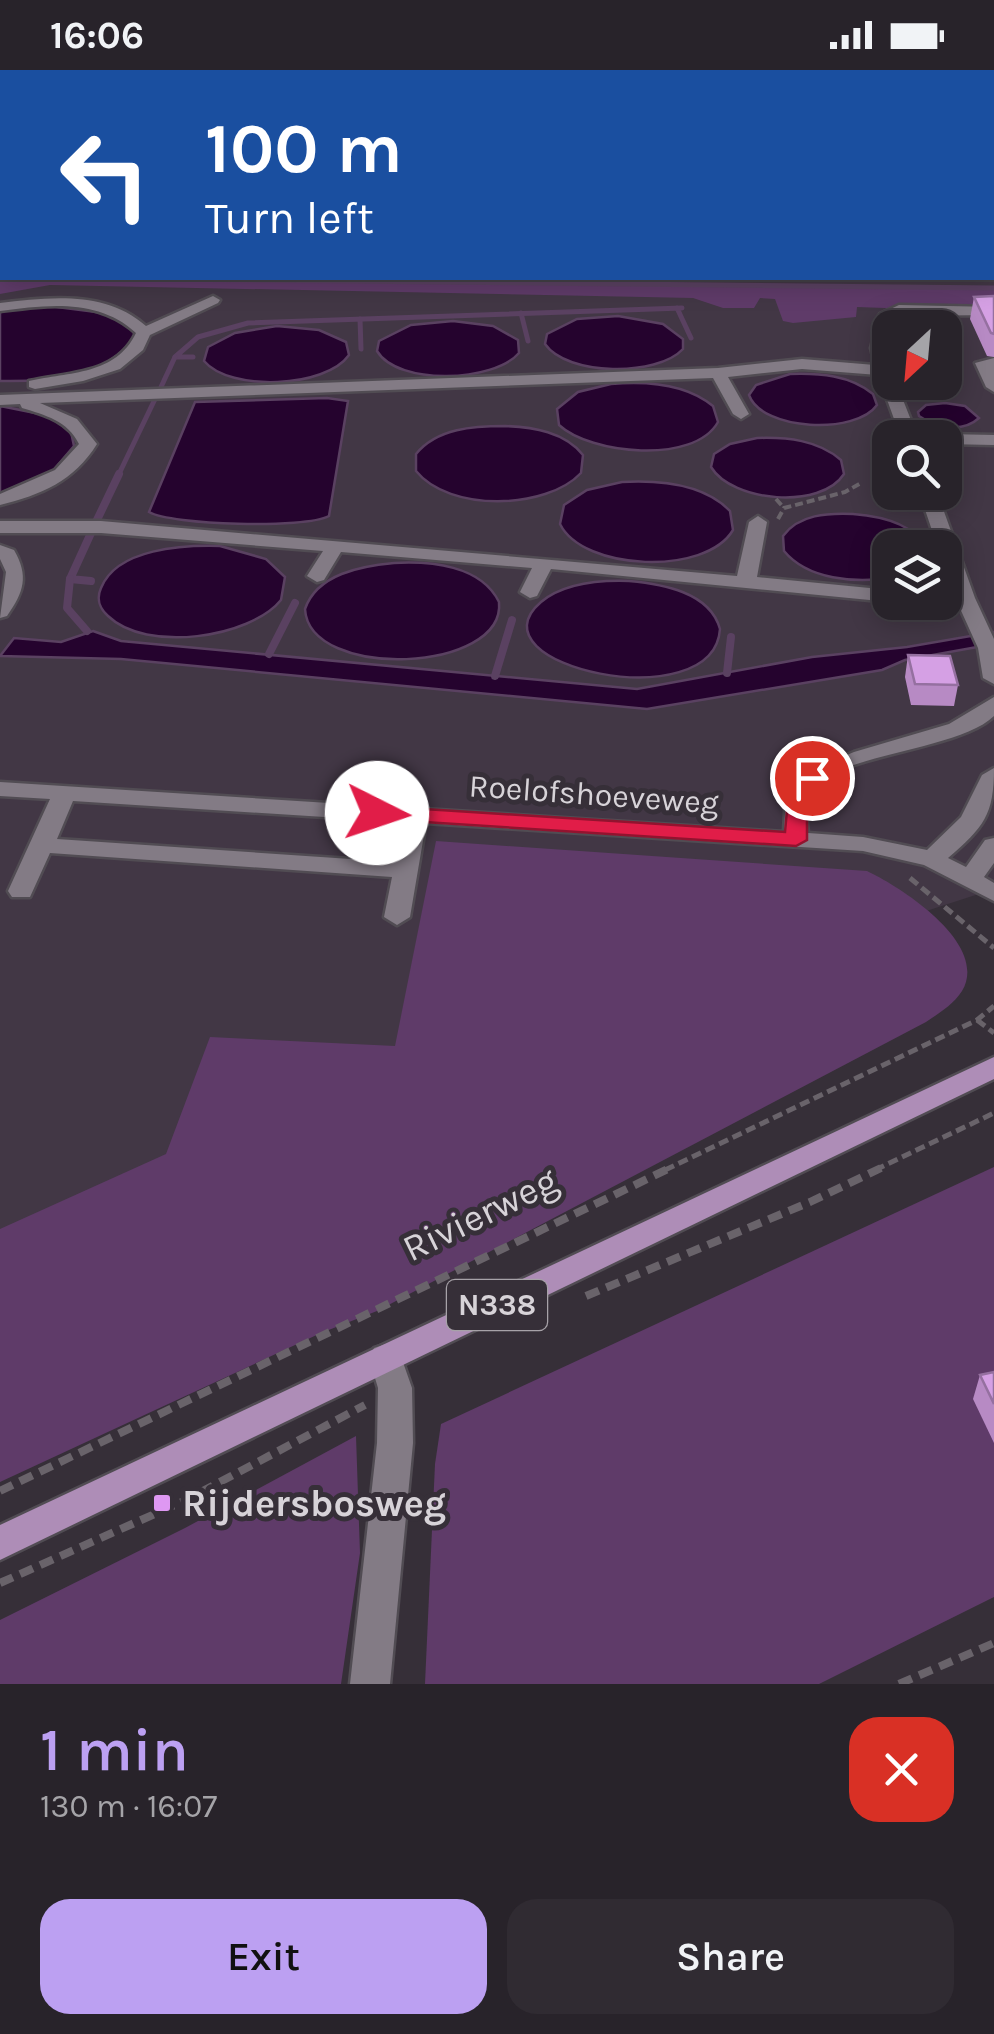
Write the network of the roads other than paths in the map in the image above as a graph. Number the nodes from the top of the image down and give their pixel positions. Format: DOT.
graph roads {
  1 [pos="214,300"];
  2 [pos="0,307"];
  3 [pos="905,310"];
  4 [pos="938,310"];
  5 [pos="962,311"];
  6 [pos="994,312"];
  7 [pos="144,332"];
  8 [pos="525,360"];
  9 [pos="994,363"];
  10 [pos="355,366"];
  11 [pos="872,370"];
  12 [pos="718,373"];
  13 [pos="532,378"];
  14 [pos="0,384"];
  15 [pos="354,386"];
  16 [pos="994,387"];
  17 [pos="28,392"];
  18 [pos="0,400"];
  19 [pos="740,414"];
  20 [pos="962,439"];
  21 [pos="994,440"];
  22 [pos="0,500"];
  23 [pos="0,527"];
  24 [pos="756,528"];
  25 [pos="335,547"];
  26 [pos="0,551"];
  27 [pos="544,563"];
  28 [pos="318,576"];
  29 [pos="746,581"];
  30 [pos="530,592"];
  31 [pos="872,594"];
  32 [pos="962,608"];
  33 [pos="0,612"];
  34 [pos="994,678"];
  35 [pos="994,704"];
  36 [pos="992,787"];
  37 [pos="0,789"];
  38 [pos="64,793"];
  39 [pos="416,815"];
  40 [pos="796,840"];
  41 [pos="994,844"];
  42 [pos="42,845"];
  43 [pos="932,858"];
  44 [pos="406,870"];
  45 [pos="971,878"];
  46 [pos="21,892"];
  47 [pos="994,893"];
  48 [pos="398,917"];
  49 [pos="994,1067"];
  50 [pos="391,1373"];
  51 [pos="0,1542"];
  52 [pos="370,1684"];
  1 -- 7 [label="street"];
  2 -- 7 [label="street"];
  3 -- 4 [label="street"];
  5 -- 6 [label="street"];
  7 -- 17 [label="street"];
  8 -- 13 [label="street"];
  9 -- 16 [label="street"];
  10 -- 15 [label="street"];
  11 -- 12 [label="street"];
  12 -- 13 [label="street"];
  12 -- 19 [label="street"];
  13 -- 15 [label="street"];
  14 -- 17 [label="street"];
  15 -- 17 [label="street"];
  17 -- 18 [label="street"];
  18 -- 22 [label="street"];
  20 -- 21 [label="street"];
  23 -- 25 [label="street"];
  24 -- 29 [label="street"];
  25 -- 27 [label="street"];
  25 -- 28 [label="street"];
  26 -- 33 [label="street"];
  27 -- 29 [label="street"];
  27 -- 30 [label="street"];
  29 -- 31 [label="street"];
  32 -- 34 [label="street"];
  35 -- 40 [label="street"];
  36 -- 43 [label="street"];
  37 -- 38 [label="street, Roelofshoeveweg"];
  38 -- 39 [label="street, Roelofshoeveweg"];
  38 -- 42 [label="street"];
  39 -- 40 [label="street, Roelofshoeveweg"];
  39 -- 44 [label="street"];
  40 -- 43 [label="street, Roelofshoeveweg"];
  41 -- 45 [label="street"];
  42 -- 44 [label="street"];
  42 -- 46 [label="street"];
  43 -- 45 [label="street, Roelofshoeveweg"];
  44 -- 48 [label="street"];
  45 -- 47 [label="street, Roelofshoeveweg"];
  49 -- 50 [label="main road, N338"];
  50 -- 51 [label="main road, N338"];
  50 -- 52 [label="street"];
}
